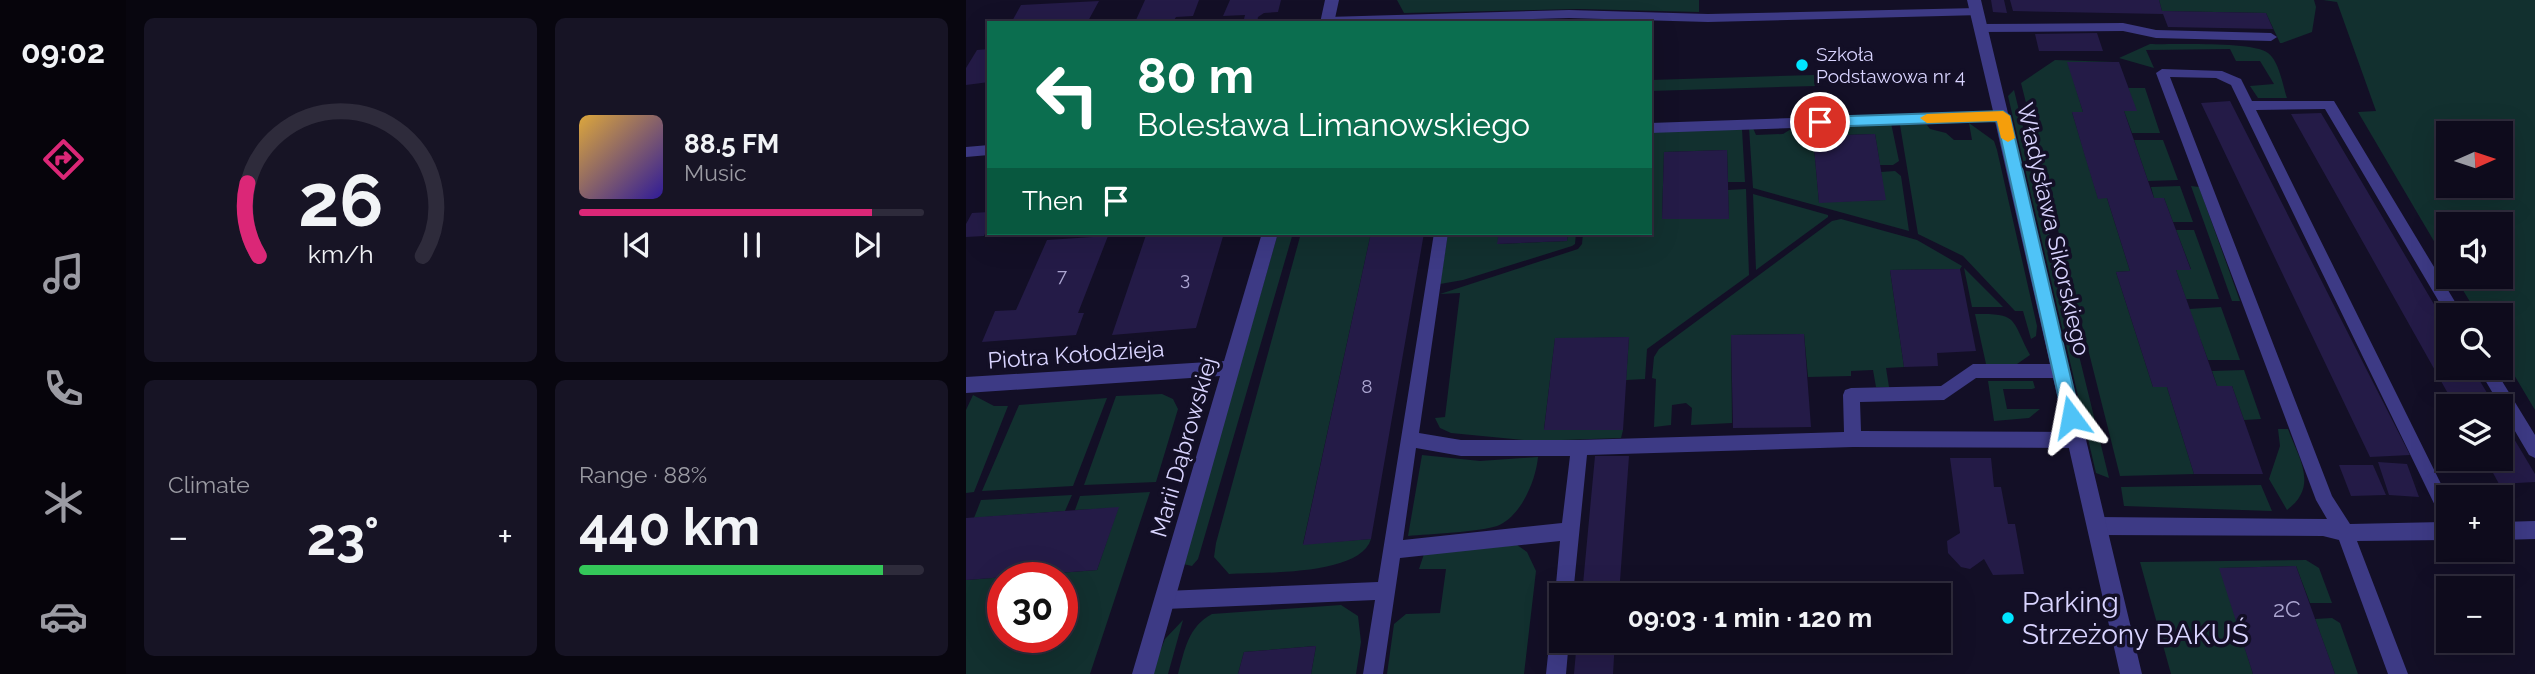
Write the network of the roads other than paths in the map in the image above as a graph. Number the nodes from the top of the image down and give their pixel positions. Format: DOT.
graph roads {
  1 [pos="1332,0"];
  2 [pos="1976,6"];
  3 [pos="1327,21"];
  4 [pos="1357,21"];
  5 [pos="1981,28"];
  6 [pos="2271,37"];
  7 [pos="2248,106"];
  8 [pos="2003,116"];
  9 [pos="1652,128"];
  10 [pos="987,150"];
  11 [pos="966,152"];
  12 [pos="1269,235"];
  13 [pos="1441,235"];
  14 [pos="2448,303"];
  15 [pos="1232,368"];
  16 [pos="2061,371"];
  17 [pos="2493,380"];
  18 [pos="966,385"];
  19 [pos="1409,439"];
  20 [pos="1853,439"];
  21 [pos="2077,440"];
  22 [pos="1579,448"];
  23 [pos="2535,450"];
  24 [pos="2436,491"];
  25 [pos="2097,526"];
  26 [pos="2535,530"];
  27 [pos="1570,531"];
  28 [pos="2436,531"];
  29 [pos="2513,531"];
  30 [pos="2345,533"];
  31 [pos="1392,550"];
  32 [pos="1565,583"];
  33 [pos="1385,592"];
  34 [pos="1165,600"];
  35 [pos="1558,653"];
  36 [pos="1143,674"];
  37 [pos="1373,674"];
  38 [pos="1556,674"];
  39 [pos="2131,674"];
  40 [pos="2399,674"];
  1 -- 3 [label="street"];
  2 -- 4 [label="lane"];
  2 -- 5 [label="street, Władysława Sikorskiego"];
  5 -- 6 [label="lane"];
  5 -- 8 [label="street, Władysława Sikorskiego"];
  7 -- 14 [label="lane"];
  7 -- 24 [label="lane"];
  7 -- 30 [label="lane"];
  8 -- 9 [label="street"];
  8 -- 16 [label="street, Władysława Sikorskiego"];
  10 -- 11 [label="street"];
  12 -- 15 [label="street, Marii Dąbrowskiej"];
  13 -- 19 [label="lane"];
  15 -- 18 [label="street, Piotra Kołodzieja"];
  15 -- 34 [label="street, Marii Dąbrowskiej"];
  16 -- 20 [label="lane"];
  16 -- 21 [label="street, Władysława Sikorskiego"];
  17 -- 23 [label="lane"];
  19 -- 22 [label="lane"];
  19 -- 31 [label="lane"];
  20 -- 21 [label="lane"];
  20 -- 22 [label="lane"];
  21 -- 25 [label="street, Władysława Sikorskiego"];
  22 -- 27 [label="lane"];
  25 -- 30 [label="lane"];
  25 -- 39 [label="street, Władysława Sikorskiego"];
  26 -- 29 [label="lane"];
  27 -- 31 [label="lane"];
  27 -- 32 [label="lane"];
  28 -- 30 [label="lane"];
  30 -- 40 [label="lane"];
  31 -- 33 [label="lane"];
  33 -- 34 [label="lane"];
  33 -- 37 [label="lane"];
  34 -- 36 [label="street, Marii Dąbrowskiej"];
  35 -- 38 [label="lane"];
}
